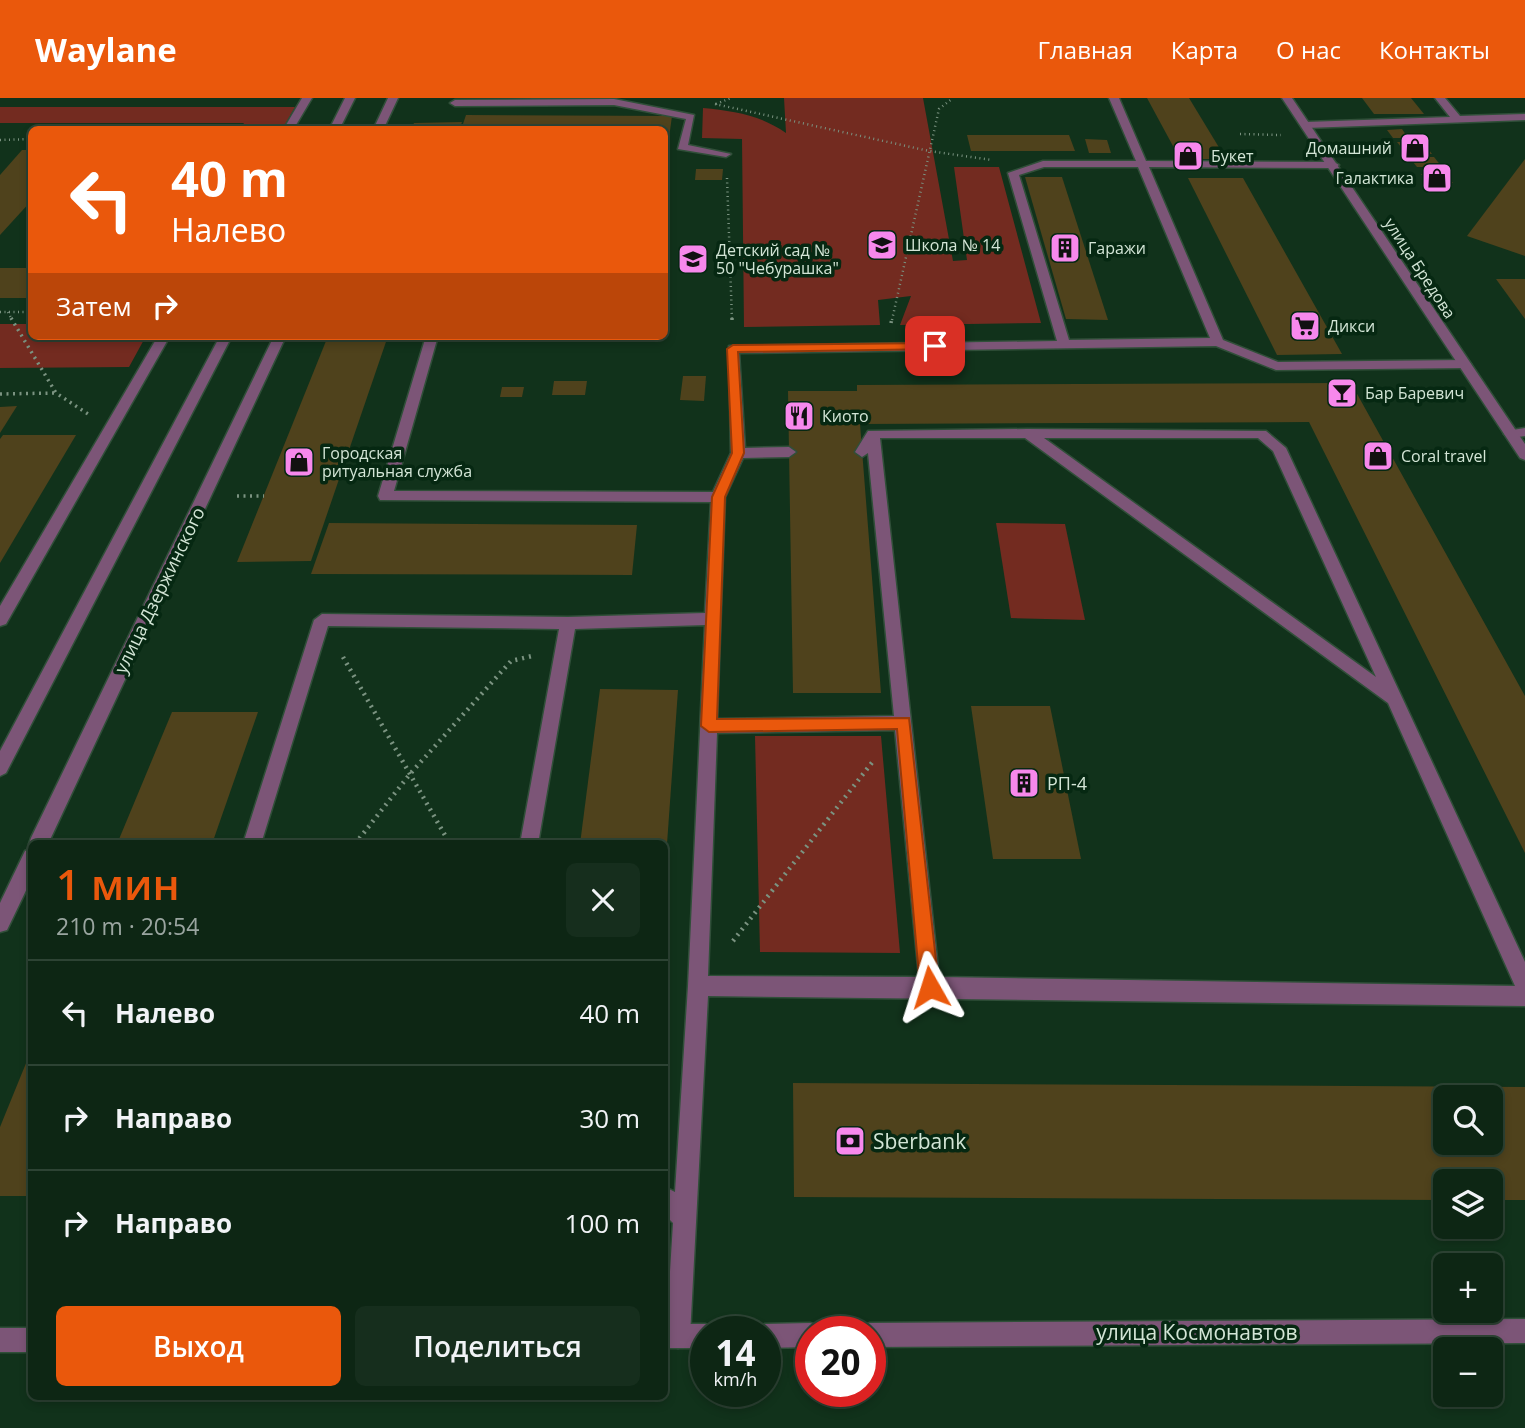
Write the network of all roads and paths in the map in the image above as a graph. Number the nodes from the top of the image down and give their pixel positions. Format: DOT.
graph roads {
  1 [pos="307,98"];
  2 [pos="350,98"];
  3 [pos="393,98"];
  4 [pos="953,98"];
  5 [pos="1114,98"];
  6 [pos="1287,98"];
  7 [pos="1440,98"];
  8 [pos="490,101"];
  9 [pos="455,103"];
  10 [pos="715,104"];
  11 [pos="1525,117"];
  12 [pos="1459,121"];
  13 [pos="1306,125"];
  14 [pos="290,126"];
  15 [pos="336,126"];
  16 [pos="380,126"];
  17 [pos="28,139"];
  18 [pos="0,140"];
  19 [pos="929,151"];
  20 [pos="726,154"];
  21 [pos="1043,164"];
  22 [pos="1334,165"];
  23 [pos="1145,166"];
  24 [pos="0,312"];
  25 [pos="8,312"];
  26 [pos="28,312"];
  27 [pos="162,340"];
  28 [pos="224,340"];
  29 [pos="278,340"];
  30 [pos="431,340"];
  31 [pos="1218,342"];
  32 [pos="1064,344"];
  33 [pos="884,347"];
  34 [pos="733,349"];
  35 [pos="1465,364"];
  36 [pos="56,393"];
  37 [pos="0,394"];
  38 [pos="109,428"];
  39 [pos="1027,433"];
  40 [pos="873,434"];
  41 [pos="1520,434"];
  42 [pos="789,452"];
  43 [pos="862,452"];
  44 [pos="738,453"];
  45 [pos="1525,455"];
  46 [pos="718,497"];
  47 [pos="713,619"];
  48 [pos="0,620"];
  49 [pos="322,620"];
  50 [pos="568,623"];
  51 [pos="563,649"];
  52 [pos="1395,700"];
  53 [pos="904,723"];
  54 [pos="709,726"];
  55 [pos="0,768"];
  56 [pos="411,774"];
  57 [pos="40,840"];
  58 [pos="253,840"];
  59 [pos="358,840"];
  60 [pos="448,840"];
  61 [pos="530,840"];
  62 [pos="28,865"];
  63 [pos="0,923"];
  64 [pos="732,942"];
  65 [pos="1525,984"];
  66 [pos="698,986"];
  67 [pos="930,987"];
  68 [pos="1525,996"];
  69 [pos="668,1201"];
  70 [pos="683,1217"];
  71 [pos="1525,1331"];
  72 [pos="886,1335"];
  73 [pos="671,1336"];
  74 [pos="690,1336"];
  75 [pos="0,1340"];
  76 [pos="28,1340"];
  1 -- 14 [label="street"];
  2 -- 15 [label="street"];
  3 -- 16 [label="street"];
  4 -- 19 [label="path"];
  5 -- 23 [label="street"];
  6 -- 13 [label="street, улица Бредова"];
  7 -- 12 [label="street"];
  8 -- 9 [label="street"];
  8 -- 20 [label="street"];
  10 -- 19 [label="path"];
  11 -- 12 [label="street"];
  12 -- 13 [label="street"];
  13 -- 22 [label="street, улица Бредова"];
  17 -- 18 [label="path"];
  19 -- 21 [label="path"];
  19 -- 33 [label="path"];
  20 -- 34 [label="path"];
  21 -- 23 [label="street"];
  21 -- 32 [label="street"];
  22 -- 23 [label="street"];
  22 -- 35 [label="street, улица Бредова"];
  23 -- 31 [label="street"];
  24 -- 25 [label="path"];
  25 -- 26 [label="path"];
  25 -- 36 [label="path"];
  27 -- 38 [label="street"];
  28 -- 55 [label="street"];
  29 -- 57 [label="street, улица Дзержинского"];
  30 -- 46 [label="street"];
  31 -- 32 [label="street"];
  31 -- 35 [label="street"];
  32 -- 33 [label="street"];
  33 -- 34 [label="street"];
  34 -- 44 [label="street"];
  35 -- 41 [label="street, улица Бредова"];
  36 -- 37 [label="path"];
  36 -- 38 [label="path"];
  38 -- 48 [label="street"];
  39 -- 40 [label="street"];
  39 -- 52 [label="street"];
  39 -- 52 [label="street"];
  40 -- 43 [label="street"];
  40 -- 53 [label="street"];
  41 -- 45 [label="street, улица Бредова"];
  42 -- 44 [label="street"];
  44 -- 46 [label="street"];
  46 -- 47 [label="street"];
  47 -- 50 [label="street"];
  47 -- 54 [label="street"];
  49 -- 50 [label="street"];
  49 -- 56 [label="path"];
  49 -- 58 [label="street"];
  50 -- 51 [label="street"];
  51 -- 56 [label="path"];
  51 -- 61 [label="street"];
  52 -- 65 [label="street"];
  53 -- 54 [label="street"];
  53 -- 64 [label="path"];
  53 -- 67 [label="street"];
  54 -- 66 [label="street"];
  56 -- 59 [label="path"];
  56 -- 60 [label="path"];
  62 -- 63 [label="street"];
  66 -- 67 [label="street"];
  66 -- 70 [label="street"];
  67 -- 68 [label="street"];
  69 -- 70 [label="street"];
  70 -- 73 [label="street"];
  71 -- 72 [label="street, улица Космонавтов"];
  73 -- 74 [label="street"];
  75 -- 76 [label="street"];
}
